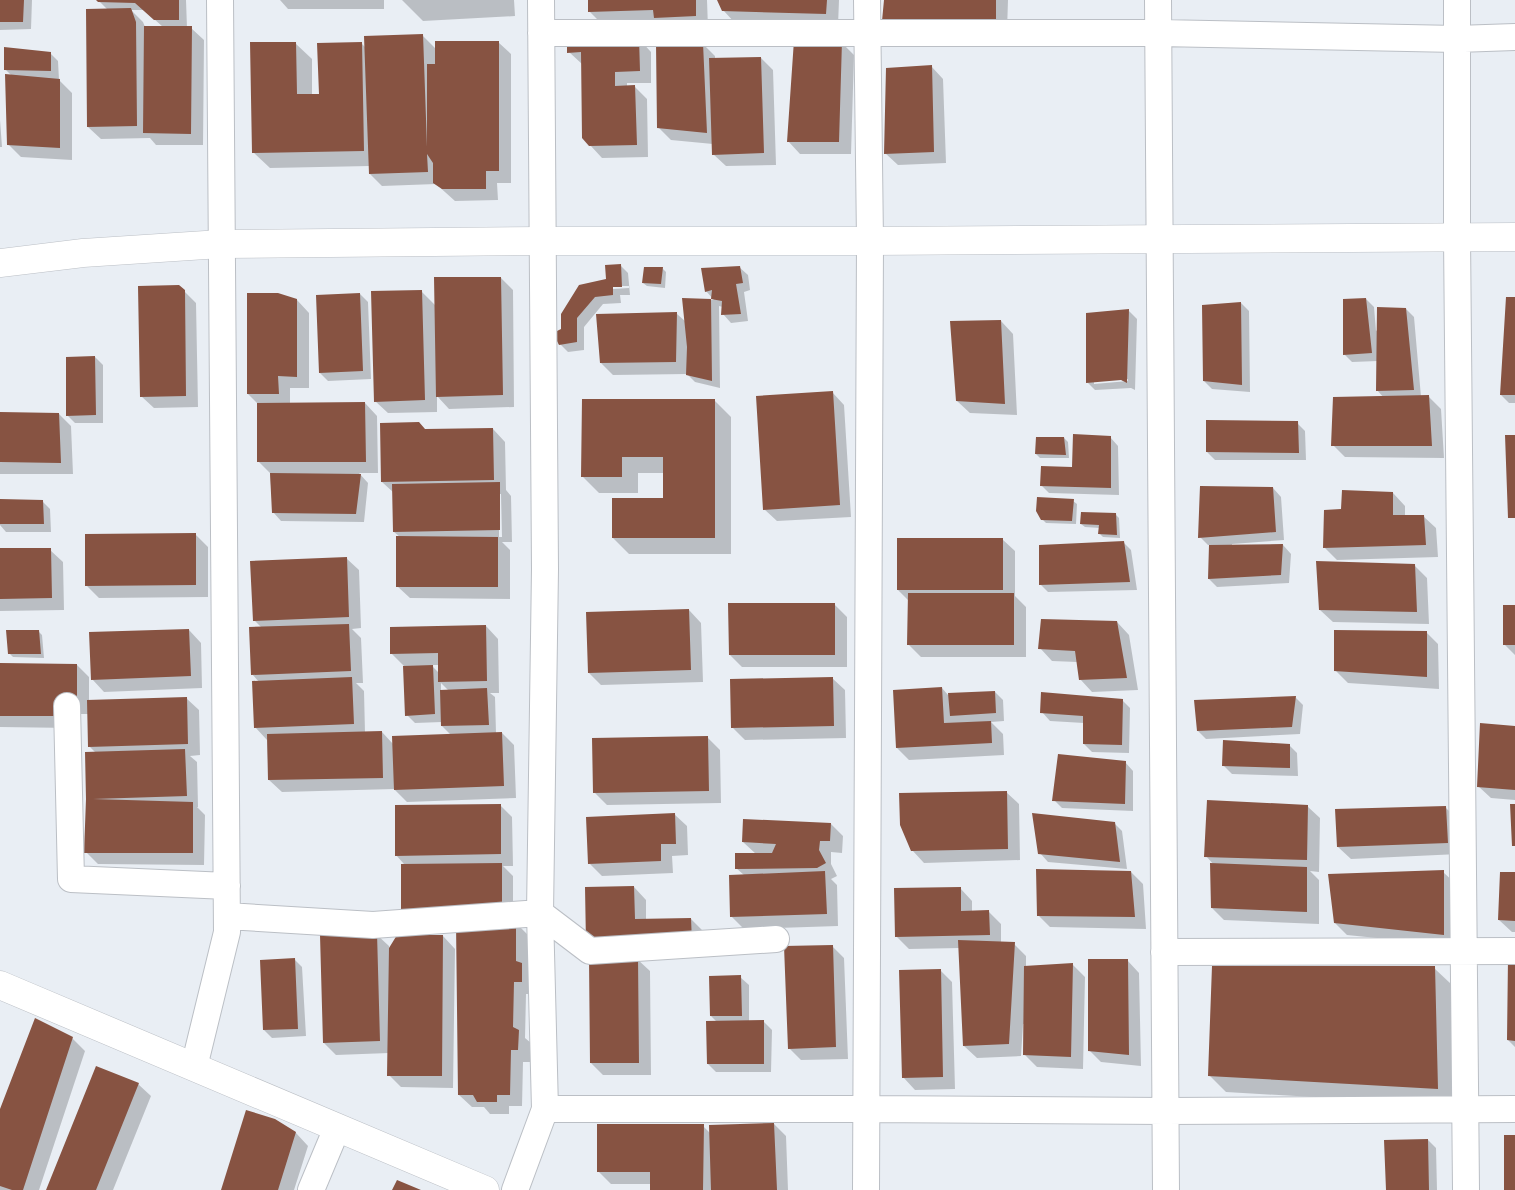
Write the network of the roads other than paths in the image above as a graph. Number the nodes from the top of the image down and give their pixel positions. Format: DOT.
graph roads {
  1 [pos="220,0"];
  2 [pos="541,0"];
  3 [pos="867,0"];
  4 [pos="1158,0"];
  5 [pos="1457,0"];
  6 [pos="541,33"];
  7 [pos="867,33"];
  8 [pos="1159,33"];
  9 [pos="1515,37"];
  10 [pos="1457,39"];
  11 [pos="1457,237"];
  12 [pos="1515,237"];
  13 [pos="1160,238"];
  14 [pos="543,241"];
  15 [pos="870,241"];
  16 [pos="221,244"];
  17 [pos="0,263"];
  18 [pos="67,706"];
  19 [pos="227,886"];
  20 [pos="540,913"];
  21 [pos="227,916"];
  22 [pos="776,939"];
  23 [pos="1464,951"];
  24 [pos="1515,951"];
  25 [pos="1164,952"];
  26 [pos="0,985"];
  27 [pos="194,1067"];
  28 [pos="544,1109"];
  29 [pos="866,1109"];
  30 [pos="1515,1109"];
  31 [pos="1466,1110"];
  32 [pos="1165,1111"];
  33 [pos="337,1128"];
  34 [pos="311,1190"];
  35 [pos="484,1190"];
  36 [pos="516,1190"];
  37 [pos="866,1190"];
  38 [pos="1166,1190"];
  39 [pos="1466,1190"];
  1 -- 16 [label="street"];
  2 -- 6 [label="street"];
  3 -- 7 [label="street"];
  4 -- 8 [label="street"];
  5 -- 10 [label="street"];
  6 -- 7 [label="street"];
  6 -- 14 [label="street"];
  7 -- 8 [label="street"];
  7 -- 15 [label="street"];
  8 -- 10 [label="street"];
  8 -- 13 [label="street"];
  9 -- 10 [label="street"];
  10 -- 11 [label="street"];
  11 -- 12 [label="street"];
  11 -- 13 [label="street"];
  11 -- 23 [label="street"];
  13 -- 15 [label="street"];
  13 -- 25 [label="street"];
  14 -- 15 [label="street"];
  14 -- 16 [label="street"];
  14 -- 20 [label="street"];
  15 -- 29 [label="street"];
  16 -- 17 [label="street"];
  16 -- 19 [label="street"];
  18 -- 19 [label="street"];
  19 -- 21 [label="street"];
  20 -- 21 [label="street"];
  20 -- 22 [label="street"];
  20 -- 28 [label="street"];
  21 -- 27 [label="street"];
  23 -- 24 [label="street"];
  23 -- 25 [label="street"];
  23 -- 31 [label="street"];
  25 -- 32 [label="street"];
  26 -- 27 [label="street"];
  27 -- 33 [label="street"];
  28 -- 29 [label="street"];
  28 -- 36 [label="street"];
  29 -- 32 [label="street"];
  29 -- 37 [label="street"];
  30 -- 31 [label="street"];
  31 -- 32 [label="street"];
  31 -- 39 [label="street"];
  32 -- 38 [label="street"];
  33 -- 34 [label="street"];
  33 -- 35 [label="street"];
}
